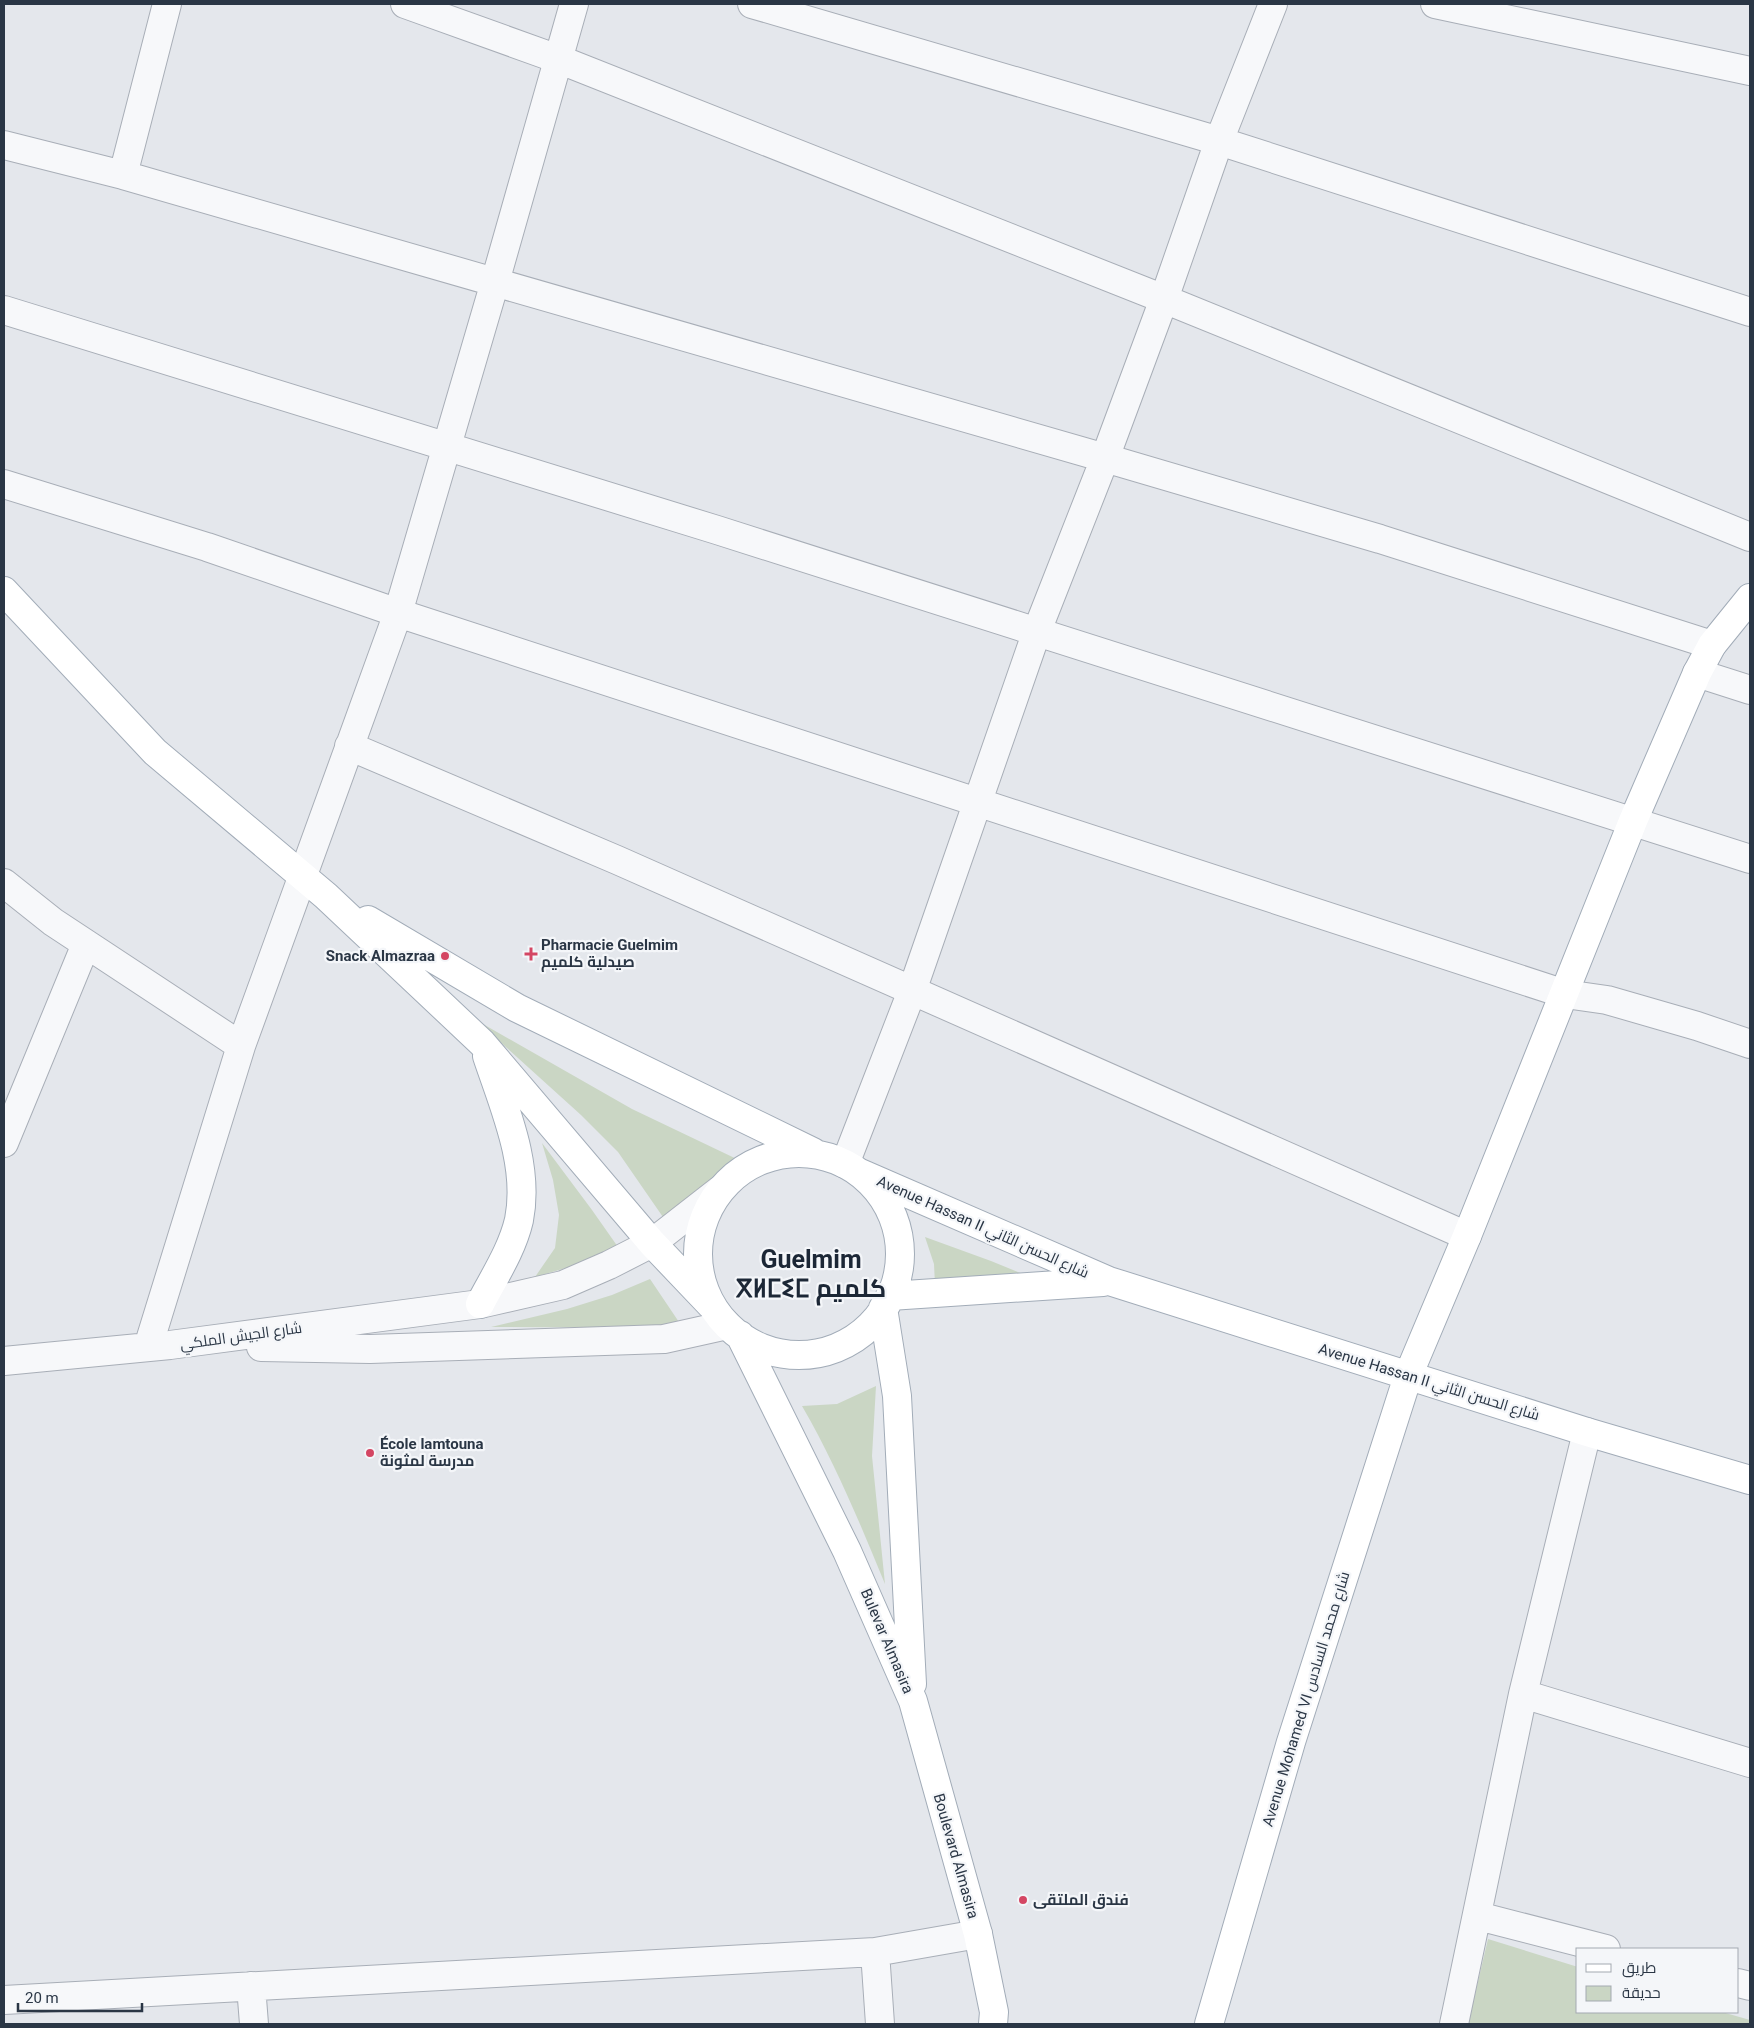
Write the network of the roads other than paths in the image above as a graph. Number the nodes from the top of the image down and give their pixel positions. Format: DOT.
graph roads {
  1 [pos="167,4"];
  2 [pos="404,4"];
  3 [pos="574,4"];
  4 [pos="752,4"];
  5 [pos="1273,4"];
  6 [pos="1435,4"];
  7 [pos="558,59"];
  8 [pos="1750,71"];
  9 [pos="1219,141"];
  10 [pos="4,145"];
  11 [pos="123,175"];
  12 [pos="495,282"];
  13 [pos="1164,299"];
  14 [pos="4,310"];
  15 [pos="1750,312"];
  16 [pos="447,445"];
  17 [pos="1105,458"];
  18 [pos="4,484"];
  19 [pos="1750,537"];
  20 [pos="4,591"];
  21 [pos="1748,597"];
  22 [pos="398,613"];
  23 [pos="1037,631"];
  24 [pos="1712,645"];
  25 [pos="1697,673"];
  26 [pos="1750,690"];
  27 [pos="349,746"];
  28 [pos="979,802"];
  29 [pos="1633,821"];
  30 [pos="1750,859"];
  31 [pos="302,877"];
  32 [pos="4,883"];
  33 [pos="326,896"];
  34 [pos="86,944"];
  35 [pos="912,991"];
  36 [pos="1565,994"];
  37 [pos="482,1043"];
  38 [pos="1750,1044"];
  39 [pos="241,1046"];
  40 [pos="4,1143"];
  41 [pos="819,1155"];
  42 [pos="851,1168"];
  43 [pos="720,1190"];
  44 [pos="1467,1236"];
  45 [pos="652,1242"];
  46 [pos="1109,1281"];
  47 [pos="887,1302"];
  48 [pos="480,1304"];
  49 [pos="726,1322"];
  50 [pos="159,1346"];
  51 [pos="4,1361"];
  52 [pos="1408,1376"];
  53 [pos="1587,1432"];
  54 [pos="1750,1480"];
  55 [pos="1523,1694"];
  56 [pos="913,1701"];
  57 [pos="1750,1763"];
  58 [pos="1478,1916"];
  59 [pos="978,1934"];
  60 [pos="1602,1948"];
  61 [pos="874,1952"];
  62 [pos="252,1986"];
  63 [pos="4,2000"];
  64 [pos="996,2020"];
  65 [pos="254,2024"];
  66 [pos="880,2024"];
  67 [pos="1209,2024"];
  68 [pos="1454,2024"];
  1 -- 11 [label="street"];
  2 -- 7 [label="street"];
  3 -- 7 [label="street"];
  4 -- 9 [label="street"];
  5 -- 9 [label="street"];
  6 -- 8 [label="street"];
  7 -- 12 [label="street"];
  7 -- 13 [label="street"];
  9 -- 13 [label="street"];
  9 -- 15 [label="street"];
  10 -- 11 [label="street"];
  11 -- 12 [label="street"];
  12 -- 16 [label="street"];
  12 -- 17 [label="street"];
  13 -- 17 [label="street"];
  13 -- 19 [label="street"];
  14 -- 16 [label="street"];
  16 -- 22 [label="street"];
  16 -- 23 [label="street"];
  17 -- 23 [label="street"];
  17 -- 24 [label="street"];
  18 -- 22 [label="street"];
  20 -- 31 [label="main road"];
  21 -- 24 [label="main road, Avenue Mohamed VI شارع محمد السادس"];
  22 -- 27 [label="street"];
  22 -- 28 [label="street"];
  23 -- 28 [label="street"];
  23 -- 29 [label="street"];
  24 -- 25 [label="main road, Avenue Mohamed VI شارع محمد السادس"];
  25 -- 26 [label="street"];
  25 -- 29 [label="main road, Avenue Mohamed VI شارع محمد السادس"];
  27 -- 31 [label="street"];
  27 -- 35 [label="street"];
  28 -- 35 [label="street"];
  28 -- 36 [label="street"];
  29 -- 30 [label="street"];
  29 -- 36 [label="main road, Avenue Mohamed VI شارع محمد السادس"];
  31 -- 33 [label="main road"];
  31 -- 39 [label="street"];
  32 -- 34 [label="street"];
  33 -- 37 [label="main road"];
  33 -- 41 [label="main road"];
  34 -- 39 [label="street"];
  34 -- 40 [label="street"];
  35 -- 42 [label="street"];
  35 -- 44 [label="street"];
  36 -- 38 [label="street"];
  36 -- 44 [label="main road, Avenue Mohamed VI شارع محمد السادس"];
  37 -- 45 [label="main road"];
  37 -- 48 [label="main road"];
  39 -- 50 [label="street"];
  41 -- 42 [label="main road, Avenue Hassan II شارع الحسن الثاني"];
  41 -- 43 [label="main road"];
  42 -- 46 [label="main road, Avenue Hassan II شارع الحسن الثاني"];
  42 -- 47 [label="main road"];
  43 -- 45 [label="street, شارع الجيش الملكي"];
  43 -- 49 [label="main road"];
  44 -- 52 [label="main road, Avenue Mohamed VI شارع محمد السادس"];
  45 -- 48 [label="street, شارع الجيش الملكي"];
  45 -- 49 [label="main road"];
  46 -- 47 [label="main road, Avenue Hassan II شارع الحسن الثاني"];
  46 -- 52 [label="main road, Avenue Hassan II شارع الحسن الثاني"];
  47 -- 49 [label="main road"];
  47 -- 56 [label="main road, Bulevar Almasira"];
  48 -- 50 [label="street, شارع الجيش الملكي"];
  49 -- 50 [label="street, شارع الجيش الملكي"];
  49 -- 56 [label="main road, Bulevar Almasira"];
  50 -- 51 [label="street"];
  52 -- 53 [label="main road, Avenue Hassan II شارع الحسن الثاني"];
  52 -- 67 [label="main road, Avenue Mohamed VI شارع محمد السادس"];
  53 -- 54 [label="main road, Avenue Hassan II شارع الحسن الثاني"];
  53 -- 55 [label="street"];
  55 -- 57 [label="street"];
  55 -- 58 [label="street"];
  56 -- 59 [label="main road, Boulevard Almasira"];
  58 -- 60 [label="street"];
  58 -- 68 [label="street"];
  59 -- 61 [label="street"];
  59 -- 64 [label="main road, Boulevard Almasira"];
  61 -- 62 [label="street"];
  61 -- 66 [label="street"];
  62 -- 63 [label="street"];
  62 -- 65 [label="street"];
}
